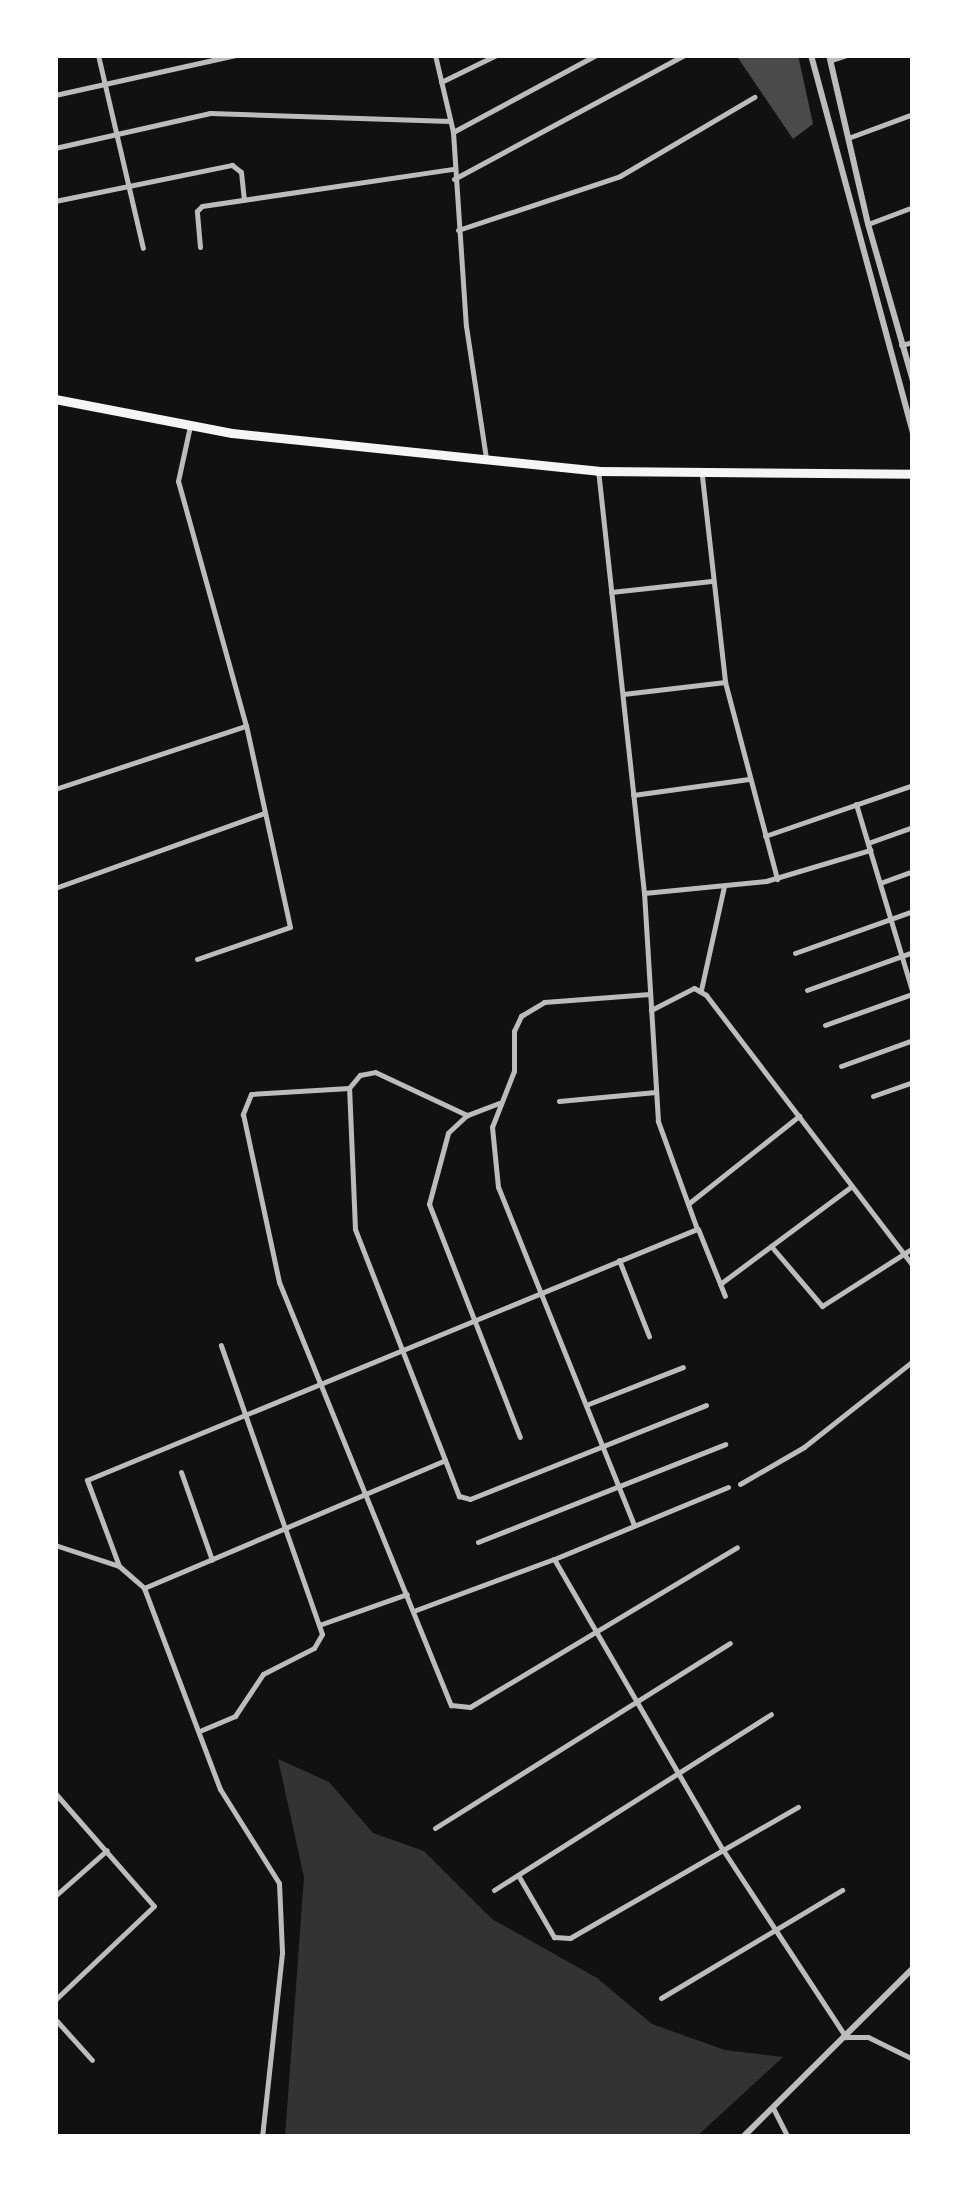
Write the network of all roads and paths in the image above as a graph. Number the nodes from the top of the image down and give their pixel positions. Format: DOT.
graph roads {
  1 [pos="98,55"];
  2 [pos="236,55"];
  3 [pos="435,55"];
  4 [pos="496,55"];
  5 [pos="596,55"];
  6 [pos="684,55"];
  7 [pos="811,55"];
  8 [pos="846,55"];
  9 [pos="830,58"];
  10 [pos="105,82"];
  11 [pos="441,82"];
  12 [pos="55,95"];
  13 [pos="754,96"];
  14 [pos="913,114"];
  15 [pos="450,122"];
  16 [pos="453,132"];
  17 [pos="117,134"];
  18 [pos="848,138"];
  19 [pos="55,148"];
  20 [pos="453,169"];
  21 [pos="452,180"];
  22 [pos="129,187"];
  23 [pos="244,200"];
  24 [pos="55,201"];
  25 [pos="913,207"];
  26 [pos="868,224"];
  27 [pos="457,231"];
  28 [pos="200,247"];
  29 [pos="144,248"];
  30 [pos="913,342"];
  31 [pos="901,344"];
  32 [pos="913,381"];
  33 [pos="55,399"];
  34 [pos="190,426"];
  35 [pos="913,433"];
  36 [pos="486,462"];
  37 [pos="598,472"];
  38 [pos="913,474"];
  39 [pos="702,476"];
  40 [pos="711,581"];
  41 [pos="611,592"];
  42 [pos="724,682"];
  43 [pos="622,694"];
  44 [pos="246,726"];
  45 [pos="749,779"];
  46 [pos="913,785"];
  47 [pos="55,789"];
  48 [pos="633,795"];
  49 [pos="856,804"];
  50 [pos="264,812"];
  51 [pos="913,827"];
  52 [pos="764,836"];
  53 [pos="869,847"];
  54 [pos="913,871"];
  55 [pos="777,879"];
  56 [pos="880,883"];
  57 [pos="724,886"];
  58 [pos="55,888"];
  59 [pos="644,893"];
  60 [pos="913,911"];
  61 [pos="891,919"];
  62 [pos="913,952"];
  63 [pos="795,953"];
  64 [pos="902,956"];
  65 [pos="197,959"];
  66 [pos="700,990"];
  67 [pos="807,990"];
  68 [pos="650,994"];
  69 [pos="913,994"];
  70 [pos="650,1010"];
  71 [pos="825,1025"];
  72 [pos="913,1040"];
  73 [pos="842,1066"];
  74 [pos="913,1082"];
  75 [pos="349,1088"];
  76 [pos="656,1092"];
  77 [pos="873,1096"];
  78 [pos="559,1101"];
  79 [pos="500,1103"];
  80 [pos="467,1115"];
  81 [pos="799,1116"];
  82 [pos="852,1186"];
  83 [pos="688,1204"];
  84 [pos="698,1229"];
  85 [pos="771,1246"];
  86 [pos="913,1248"];
  87 [pos="904,1254"];
  88 [pos="619,1260"];
  89 [pos="913,1266"];
  90 [pos="720,1284"];
  91 [pos="541,1292"];
  92 [pos="725,1296"];
  93 [pos="474,1318"];
  94 [pos="650,1336"];
  95 [pos="221,1345"];
  96 [pos="398,1350"];
  97 [pos="913,1361"];
  98 [pos="683,1366"];
  99 [pos="320,1382"];
  100 [pos="586,1405"];
  101 [pos="706,1406"];
  102 [pos="243,1415"];
  103 [pos="520,1438"];
  104 [pos="725,1444"];
  105 [pos="602,1445"];
  106 [pos="444,1460"];
  107 [pos="181,1472"];
  108 [pos="740,1484"];
  109 [pos="619,1486"];
  110 [pos="728,1486"];
  111 [pos="368,1496"];
  112 [pos="634,1526"];
  113 [pos="286,1530"];
  114 [pos="478,1542"];
  115 [pos="55,1545"];
  116 [pos="737,1547"];
  117 [pos="554,1559"];
  118 [pos="212,1560"];
  119 [pos="119,1566"];
  120 [pos="144,1588"];
  121 [pos="407,1594"];
  122 [pos="414,1611"];
  123 [pos="319,1625"];
  124 [pos="596,1632"];
  125 [pos="730,1643"];
  126 [pos="636,1702"];
  127 [pos="772,1714"];
  128 [pos="202,1730"];
  129 [pos="678,1774"];
  130 [pos="55,1793"];
  131 [pos="798,1807"];
  132 [pos="435,1828"];
  133 [pos="107,1850"];
  134 [pos="723,1850"];
  135 [pos="518,1875"];
  136 [pos="494,1890"];
  137 [pos="842,1890"];
  138 [pos="55,1896"];
  139 [pos="776,1930"];
  140 [pos="913,1968"];
  141 [pos="661,1998"];
  142 [pos="55,2000"];
  143 [pos="55,2019"];
  144 [pos="846,2037"];
  145 [pos="913,2059"];
  146 [pos="92,2060"];
  147 [pos="772,2107"];
  148 [pos="262,2137"];
  149 [pos="742,2137"];
  150 [pos="788,2137"];
  1 -- 10 [label="street"];
  2 -- 10 [label="street"];
  3 -- 11 [label="street"];
  4 -- 11 [label="street"];
  5 -- 16 [label="street"];
  6 -- 21 [label="street"];
  7 -- 35 [label="street"];
  8 -- 9 [label="street"];
  9 -- 18 [label="street"];
  10 -- 12 [label="street"];
  10 -- 17 [label="street"];
  11 -- 15 [label="street"];
  13 -- 27 [label="street"];
  14 -- 18 [label="street"];
  15 -- 16 [label="street"];
  15 -- 17 [label="street"];
  16 -- 20 [label="street"];
  17 -- 19 [label="street"];
  17 -- 22 [label="street"];
  18 -- 26 [label="street"];
  20 -- 21 [label="street"];
  20 -- 23 [label="street"];
  21 -- 27 [label="street"];
  22 -- 23 [label="street"];
  22 -- 24 [label="street"];
  22 -- 29 [label="street"];
  23 -- 28 [label="street"];
  25 -- 26 [label="street"];
  26 -- 31 [label="street"];
  27 -- 36 [label="street"];
  30 -- 31 [label="street"];
  31 -- 32 [label="street"];
  33 -- 34 [label="main road"];
  34 -- 36 [label="main road"];
  34 -- 44 [label="street"];
  36 -- 37 [label="main road"];
  37 -- 39 [label="main road"];
  37 -- 41 [label="street"];
  38 -- 39 [label="main road"];
  39 -- 40 [label="street"];
  40 -- 41 [label="street"];
  40 -- 42 [label="street"];
  41 -- 43 [label="street"];
  42 -- 43 [label="street"];
  42 -- 45 [label="street"];
  43 -- 48 [label="street"];
  44 -- 47 [label="street"];
  44 -- 50 [label="street"];
  45 -- 48 [label="street"];
  45 -- 52 [label="street"];
  46 -- 49 [label="street"];
  48 -- 59 [label="street"];
  49 -- 52 [label="street"];
  49 -- 53 [label="street"];
  50 -- 58 [label="street"];
  50 -- 65 [label="street"];
  51 -- 53 [label="street"];
  52 -- 55 [label="street"];
  53 -- 55 [label="street"];
  53 -- 56 [label="street"];
  54 -- 56 [label="street"];
  55 -- 57 [label="street"];
  56 -- 61 [label="street"];
  57 -- 59 [label="street"];
  57 -- 66 [label="street"];
  59 -- 68 [label="street"];
  60 -- 61 [label="street"];
  61 -- 63 [label="street"];
  61 -- 64 [label="street"];
  62 -- 64 [label="street"];
  64 -- 67 [label="street"];
  64 -- 69 [label="street"];
  66 -- 70 [label="street"];
  66 -- 81 [label="street"];
  68 -- 70 [label="street"];
  68 -- 79 [label="street"];
  69 -- 71 [label="street"];
  70 -- 76 [label="street"];
  72 -- 73 [label="street"];
  74 -- 77 [label="street"];
  75 -- 80 [label="street"];
  75 -- 96 [label="street"];
  75 -- 99 [label="street"];
  76 -- 78 [label="street"];
  76 -- 83 [label="street"];
  79 -- 80 [label="street"];
  79 -- 91 [label="street"];
  80 -- 93 [label="street"];
  81 -- 82 [label="street"];
  81 -- 83 [label="street"];
  82 -- 85 [label="street"];
  82 -- 87 [label="street"];
  83 -- 84 [label="street"];
  84 -- 88 [label="street"];
  84 -- 90 [label="street"];
  85 -- 87 [label="street"];
  85 -- 90 [label="street"];
  86 -- 87 [label="street"];
  87 -- 89 [label="street"];
  88 -- 91 [label="street"];
  88 -- 94 [label="street"];
  90 -- 92 [label="street"];
  91 -- 93 [label="street"];
  91 -- 100 [label="street"];
  93 -- 96 [label="street"];
  93 -- 103 [label="street"];
  95 -- 102 [label="street"];
  96 -- 99 [label="street"];
  96 -- 106 [label="street"];
  97 -- 108 [label="street"];
  98 -- 100 [label="street"];
  99 -- 102 [label="street"];
  99 -- 111 [label="street"];
  100 -- 105 [label="street"];
  101 -- 105 [label="street"];
  102 -- 113 [label="street"];
  102 -- 119 [label="street"];
  104 -- 109 [label="street"];
  105 -- 106 [label="street"];
  105 -- 109 [label="street"];
  106 -- 111 [label="street"];
  107 -- 118 [label="street"];
  109 -- 112 [label="street"];
  109 -- 114 [label="street"];
  110 -- 112 [label="street"];
  111 -- 113 [label="street"];
  111 -- 121 [label="street"];
  112 -- 117 [label="street"];
  113 -- 118 [label="street"];
  113 -- 123 [label="street"];
  115 -- 119 [label="street"];
  116 -- 124 [label="street"];
  117 -- 122 [label="street"];
  117 -- 124 [label="street"];
  118 -- 120 [label="street"];
  119 -- 120 [label="street"];
  120 -- 128 [label="street"];
  121 -- 122 [label="street"];
  121 -- 123 [label="street"];
  122 -- 124 [label="street"];
  123 -- 128 [label="street"];
  124 -- 126 [label="street"];
  125 -- 126 [label="street"];
  126 -- 129 [label="street"];
  126 -- 132 [label="street"];
  127 -- 129 [label="street"];
  128 -- 148 [label="street"];
  129 -- 134 [label="street"];
  129 -- 135 [label="street"];
  130 -- 133 [label="street"];
  131 -- 134 [label="street"];
  133 -- 138 [label="street"];
  133 -- 142 [label="street"];
  134 -- 135 [label="street"];
  134 -- 139 [label="street"];
  135 -- 136 [label="street"];
  137 -- 139 [label="street"];
  139 -- 141 [label="street"];
  139 -- 144 [label="street"];
  140 -- 144 [label="street"];
  143 -- 146 [label="street"];
  144 -- 145 [label="street"];
  144 -- 147 [label="street"];
  147 -- 149 [label="street"];
  147 -- 150 [label="street"];
}
